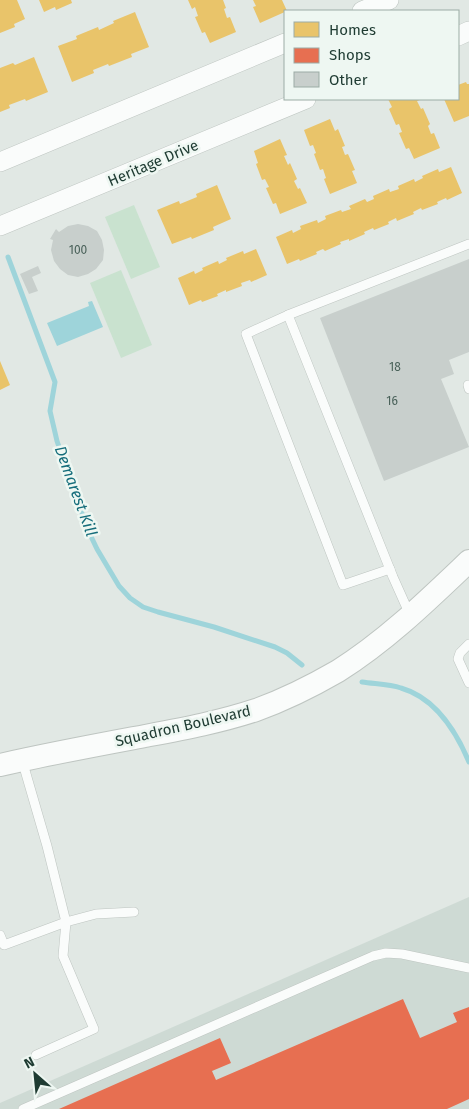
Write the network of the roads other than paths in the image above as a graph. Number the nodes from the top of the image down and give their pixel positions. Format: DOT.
graph roads {
  1 [pos="388,4"];
  2 [pos="366,10"];
  3 [pos="284,43"];
  4 [pos="304,100"];
  5 [pos="0,162"];
  6 [pos="0,226"];
  7 [pos="469,244"];
  8 [pos="288,315"];
  9 [pos="469,385"];
  10 [pos="469,389"];
  11 [pos="469,561"];
  12 [pos="390,568"];
  13 [pos="410,615"];
  14 [pos="469,644"];
  15 [pos="469,683"];
  16 [pos="22,760"];
  17 [pos="0,765"];
  18 [pos="134,912"];
  19 [pos="66,922"];
  20 [pos="0,935"];
  21 [pos="2,945"];
  22 [pos="469,968"];
  23 [pos="36,1055"];
  24 [pos="23,1109"];
  1 -- 2 [label="street"];
  3 -- 5 [label="street"];
  4 -- 6 [label="street, Heritage Drive"];
  7 -- 8 [label="lane"];
  8 -- 12 [label="lane"];
  8 -- 12 [label="lane"];
  9 -- 10 [label="lane"];
  11 -- 13 [label="street, Squadron Boulevard"];
  12 -- 13 [label="lane"];
  13 -- 16 [label="street, Squadron Boulevard"];
  14 -- 15 [label="lane"];
  16 -- 17 [label="street, Squadron Boulevard"];
  16 -- 19 [label="lane"];
  18 -- 19 [label="lane"];
  19 -- 21 [label="lane"];
  19 -- 23 [label="lane"];
  20 -- 21 [label="lane"];
  22 -- 24 [label="lane"];
}
